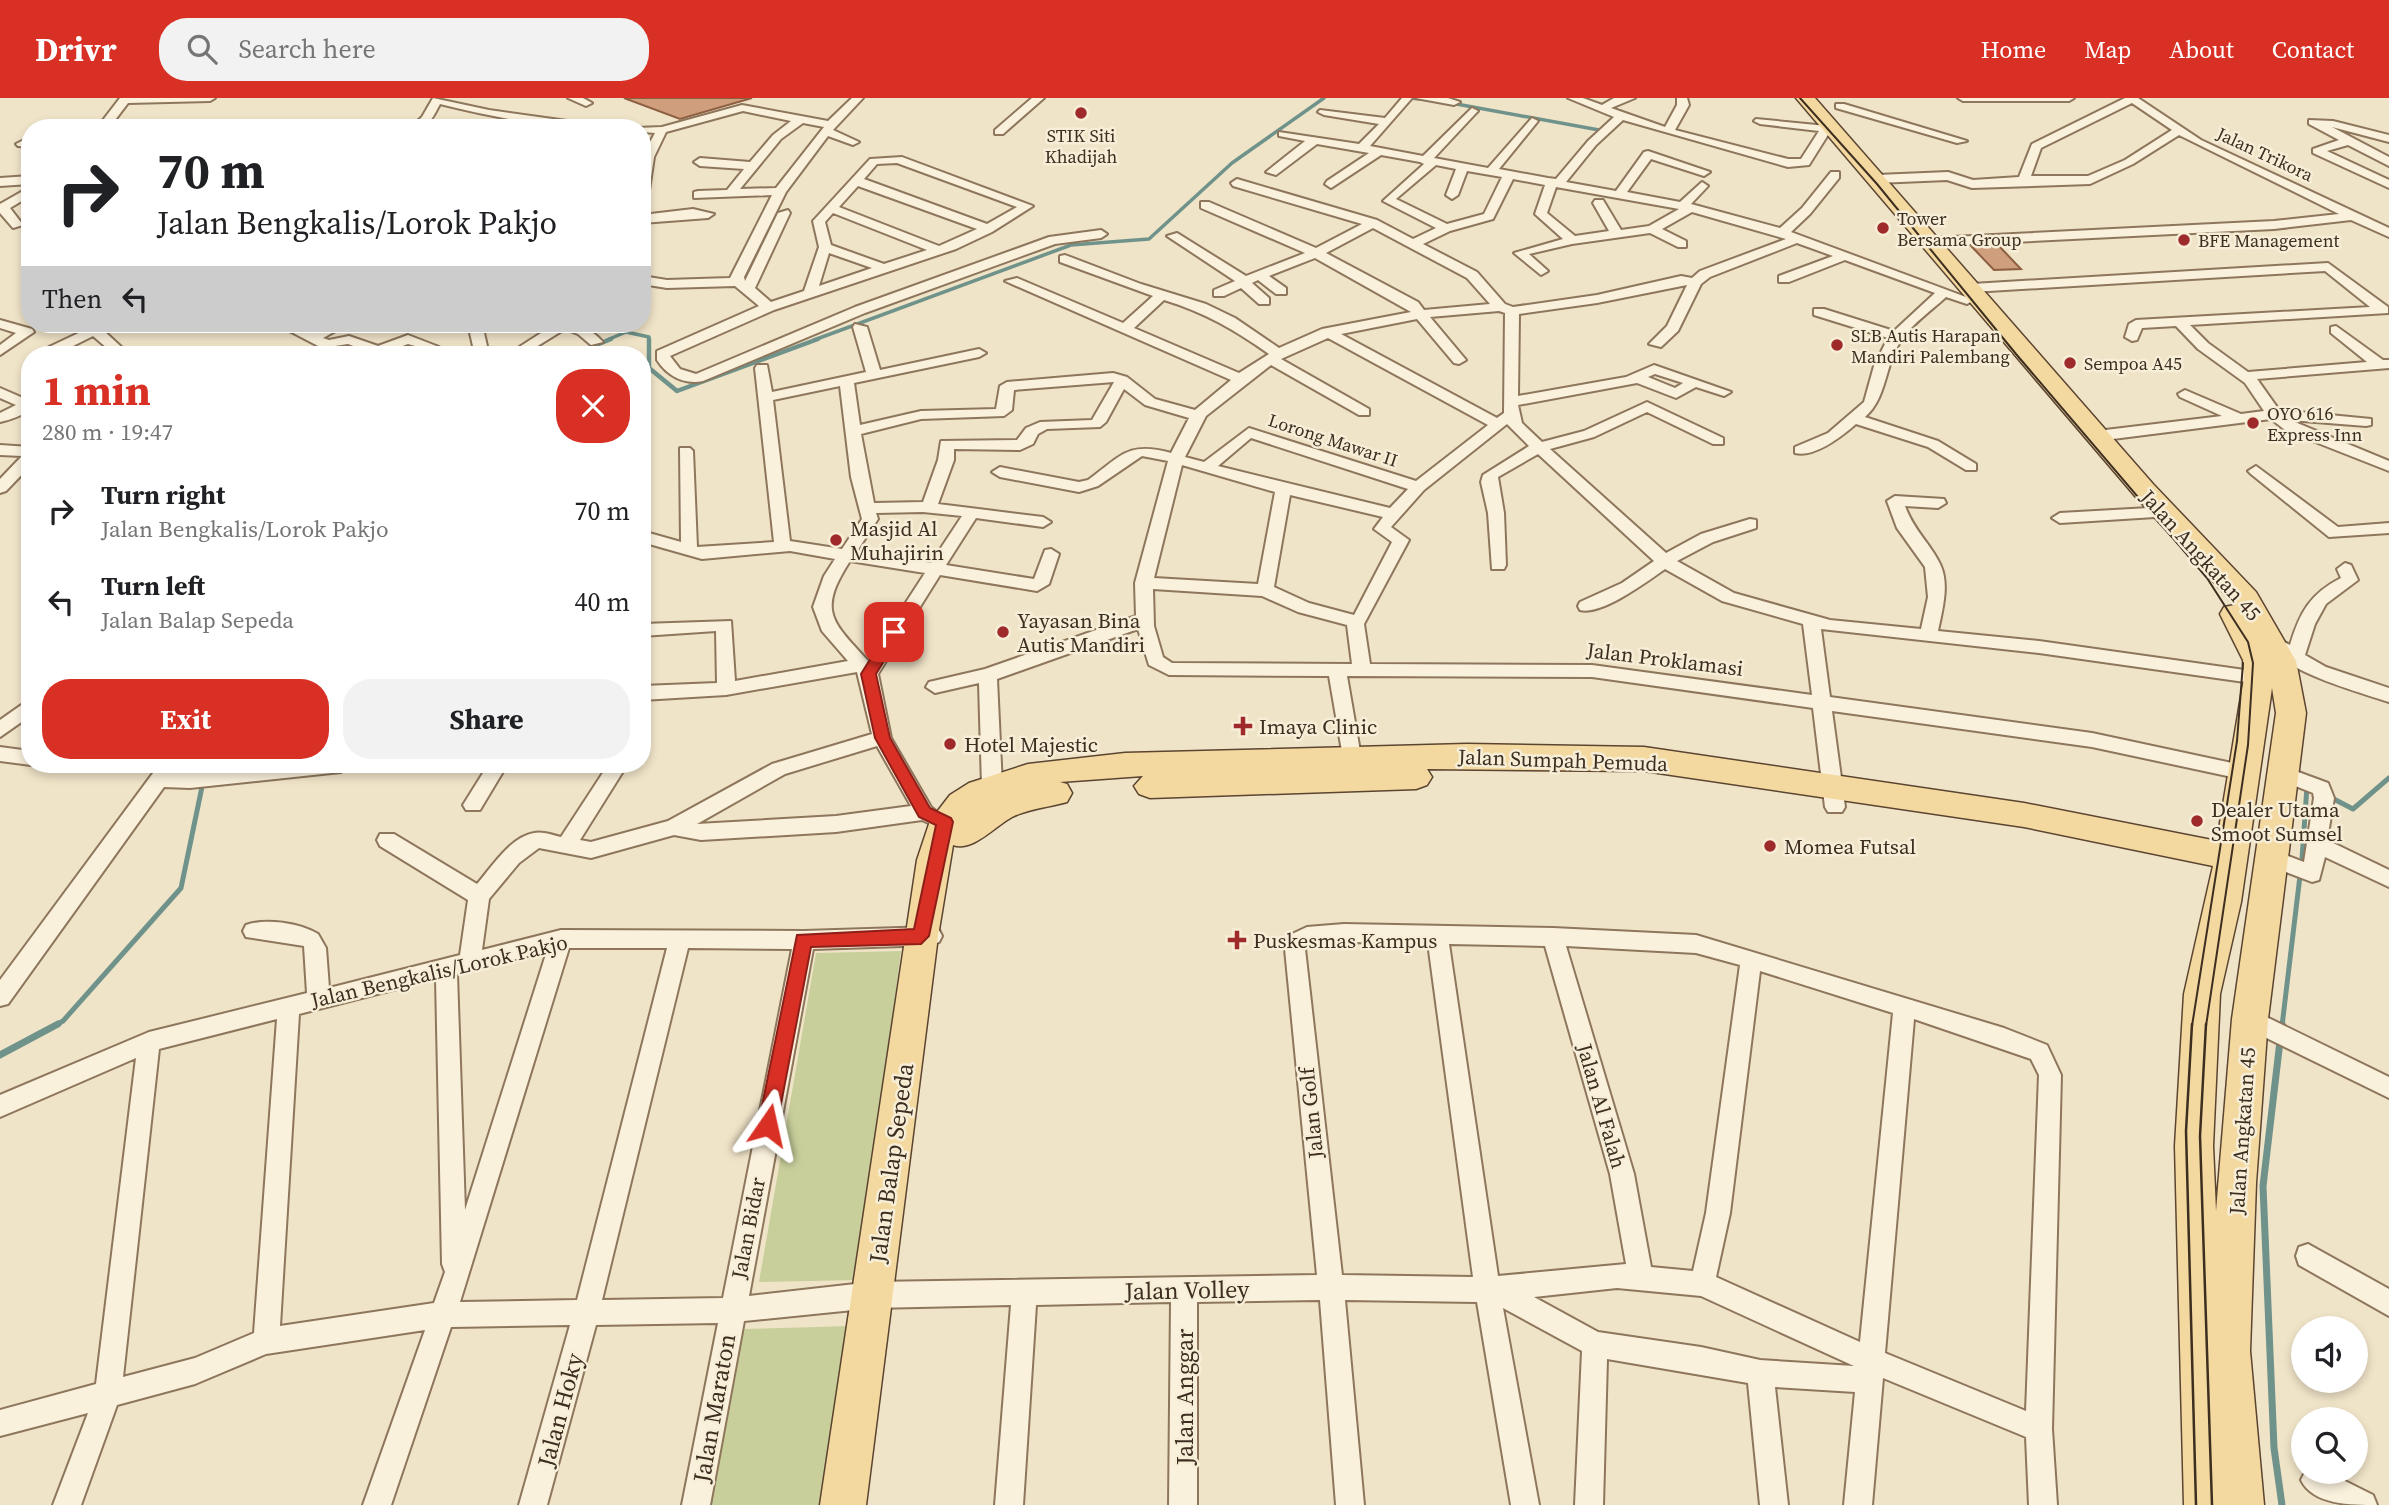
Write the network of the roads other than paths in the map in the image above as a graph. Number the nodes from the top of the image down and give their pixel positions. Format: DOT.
graph roads {
  1 [pos="210,98"];
  2 [pos="493,98"];
  3 [pos="573,98"];
  4 [pos="858,98"];
  5 [pos="1039,98"];
  6 [pos="1407,98"];
  7 [pos="1421,98"];
  8 [pos="1573,98"];
  9 [pos="1630,98"];
  10 [pos="1682,98"];
  11 [pos="1964,98"];
  12 [pos="2069,98"];
  13 [pos="126,99"];
  14 [pos="438,99"];
  15 [pos="720,99"];
  16 [pos="2132,99"];
  17 [pos="1454,102"];
  18 [pos="586,103"];
  19 [pos="742,108"];
  20 [pos="471,109"];
  21 [pos="1603,109"];
  22 [pos="1821,109"];
  23 [pos="1472,111"];
  24 [pos="604,113"];
  25 [pos="1324,113"];
  26 [pos="494,114"];
  27 [pos="1622,115"];
  28 [pos="802,118"];
  29 [pos="110,119"];
  30 [pos="427,119"];
  31 [pos="487,119"];
  32 [pos="531,119"];
  33 [pos="598,119"];
  34 [pos="1532,121"];
  35 [pos="1760,121"];
  36 [pos="1388,122"];
  37 [pos="829,128"];
  38 [pos="651,129"];
  39 [pos="663,130"];
  40 [pos="1670,131"];
  41 [pos="2180,131"];
  42 [pos="999,132"];
  43 [pos="1283,134"];
  44 [pos="2389,139"];
  45 [pos="1314,140"];
  46 [pos="1961,141"];
  47 [pos="853,142"];
  48 [pos="2345,142"];
  49 [pos="651,147"];
  50 [pos="1360,150"];
  51 [pos="1377,153"];
  52 [pos="700,162"];
  53 [pos="1429,162"];
  54 [pos="2389,162"];
  55 [pos="750,166"];
  56 [pos="1462,168"];
  57 [pos="1272,172"];
  58 [pos="1704,172"];
  59 [pos="1490,173"];
  60 [pos="1835,175"];
  61 [pos="1508,176"];
  62 [pos="1877,179"];
  63 [pos="854,180"];
  64 [pos="2024,180"];
  65 [pos="0,182"];
  66 [pos="1556,182"];
  67 [pos="1237,183"];
  68 [pos="1331,184"];
  69 [pos="2389,184"];
  70 [pos="1702,186"];
  71 [pos="21,187"];
  72 [pos="780,191"];
  73 [pos="21,194"];
  74 [pos="730,194"];
  75 [pos="698,195"];
  76 [pos="1452,195"];
  77 [pos="1619,195"];
  78 [pos="1599,203"];
  79 [pos="1205,205"];
  80 [pos="1687,207"];
  81 [pos="1,208"];
  82 [pos="830,208"];
  83 [pos="786,209"];
  84 [pos="708,214"];
  85 [pos="2353,216"];
  86 [pos="651,218"];
  87 [pos="1373,223"];
  88 [pos="17,225"];
  89 [pos="1446,228"];
  90 [pos="988,229"];
  91 [pos="1652,229"];
  92 [pos="761,230"];
  93 [pos="775,231"];
  94 [pos="1782,233"];
  95 [pos="2389,233"];
  96 [pos="1101,234"];
  97 [pos="1617,234"];
  98 [pos="1173,236"];
  99 [pos="1796,239"];
  100 [pos="1572,240"];
  101 [pos="1932,242"];
  102 [pos="1413,244"];
  103 [pos="1682,244"];
  104 [pos="825,247"];
  105 [pos="945,248"];
  106 [pos="1316,253"];
  107 [pos="1844,256"];
  108 [pos="1065,259"];
  109 [pos="883,268"];
  110 [pos="976,268"];
  111 [pos="1541,271"];
  112 [pos="1259,275"];
  113 [pos="1784,279"];
  114 [pos="651,281"];
  115 [pos="1012,281"];
  116 [pos="1244,281"];
  117 [pos="1695,282"];
  118 [pos="743,285"];
  119 [pos="1281,291"];
  120 [pos="864,292"];
  121 [pos="810,293"];
  122 [pos="1219,293"];
  123 [pos="1961,293"];
  124 [pos="1162,295"];
  125 [pos="1264,301"];
  126 [pos="769,307"];
  127 [pos="1506,309"];
  128 [pos="2386,310"];
  129 [pos="1819,312"];
  130 [pos="1420,313"];
  131 [pos="2179,322"];
  132 [pos="0,324"];
  133 [pos="860,327"];
  134 [pos="21,328"];
  135 [pos="1126,328"];
  136 [pos="2336,330"];
  137 [pos="1327,332"];
  138 [pos="27,333"];
  139 [pos="83,333"];
  140 [pos="103,333"];
  141 [pos="302,333"];
  142 [pos="322,333"];
  143 [pos="549,333"];
  144 [pos="585,333"];
  145 [pos="1896,336"];
  146 [pos="2132,337"];
  147 [pos="312,338"];
  148 [pos="596,342"];
  149 [pos="1656,344"];
  150 [pos="59,346"];
  151 [pos="115,346"];
  152 [pos="361,346"];
  153 [pos="392,346"];
  154 [pos="429,346"];
  155 [pos="529,346"];
  156 [pos="0,351"];
  157 [pos="979,354"];
  158 [pos="1275,357"];
  159 [pos="1459,360"];
  160 [pos="2386,364"];
  161 [pos="762,368"];
  162 [pos="874,375"];
  163 [pos="2246,376"];
  164 [pos="1239,378"];
  165 [pos="1122,380"];
  166 [pos="847,381"];
  167 [pos="0,392"];
  168 [pos="1724,392"];
  169 [pos="2185,394"];
  170 [pos="764,398"];
  171 [pos="21,402"];
  172 [pos="21,409"];
  173 [pos="1364,412"];
  174 [pos="1507,414"];
  175 [pos="2274,414"];
  176 [pos="1198,415"];
  177 [pos="0,418"];
  178 [pos="1856,419"];
  179 [pos="2242,420"];
  180 [pos="2366,422"];
  181 [pos="854,431"];
  182 [pos="2097,436"];
  183 [pos="1718,441"];
  184 [pos="1539,447"];
  185 [pos="0,450"];
  186 [pos="1800,450"];
  187 [pos="685,451"];
  188 [pos="21,453"];
  189 [pos="1175,458"];
  190 [pos="21,464"];
  191 [pos="2389,466"];
  192 [pos="1207,467"];
  193 [pos="1971,467"];
  194 [pos="2256,471"];
  195 [pos="1000,472"];
  196 [pos="1418,487"];
  197 [pos="0,488"];
  198 [pos="1283,489"];
  199 [pos="1938,503"];
  200 [pos="869,508"];
  201 [pos="929,508"];
  202 [pos="972,512"];
  203 [pos="2149,513"];
  204 [pos="1394,514"];
  205 [pos="2060,518"];
  206 [pos="1043,522"];
  207 [pos="1750,524"];
  208 [pos="2389,528"];
  209 [pos="651,539"];
  210 [pos="783,547"];
  211 [pos="689,551"];
  212 [pos="847,554"];
  213 [pos="1051,554"];
  214 [pos="1665,562"];
  215 [pos="1498,565"];
  216 [pos="933,569"];
  217 [pos="2345,569"];
  218 [pos="1143,583"];
  219 [pos="1265,590"];
  220 [pos="1586,606"];
  221 [pos="1144,620"];
  222 [pos="1355,621"];
  223 [pos="1811,621"];
  224 [pos="651,629"];
  225 [pos="1928,635"];
  226 [pos="2284,650"];
  227 [pos="865,669"];
  228 [pos="1337,671"];
  229 [pos="1362,671"];
  230 [pos="988,675"];
  231 [pos="935,687"];
  232 [pos="2258,689"];
  233 [pos="726,690"];
  234 [pos="651,694"];
  235 [pos="2389,695"];
  236 [pos="1824,702"];
  237 [pos="21,713"];
  238 [pos="2291,713"];
  239 [pos="0,730"];
  240 [pos="882,738"];
  241 [pos="0,754"];
  242 [pos="21,757"];
  243 [pos="1352,757"];
  244 [pos="163,773"];
  245 [pos="167,773"];
  246 [pos="268,773"];
  247 [pos="493,773"];
  248 [pos="613,773"];
  249 [pos="2246,773"];
  250 [pos="2282,773"];
  251 [pos="992,786"];
  252 [pos="1835,796"];
  253 [pos="473,804"];
  254 [pos="943,823"];
  255 [pos="674,827"];
  256 [pos="387,840"];
  257 [pos="567,844"];
  258 [pos="2317,844"];
  259 [pos="2292,867"];
  260 [pos="2389,879"];
  261 [pos="2228,880"];
  262 [pos="2267,891"];
  263 [pos="479,896"];
  264 [pos="253,931"];
  265 [pos="929,936"];
  266 [pos="1438,937"];
  267 [pos="1553,937"];
  268 [pos="561,939"];
  269 [pos="680,939"];
  270 [pos="804,940"];
  271 [pos="1751,959"];
  272 [pos="470,961"];
  273 [pos="446,967"];
  274 [pos="0,997"];
  275 [pos="318,998"];
  276 [pos="289,1006"];
  277 [pos="1904,1006"];
  278 [pos="2255,1021"];
  279 [pos="149,1041"];
  280 [pos="2389,1088"];
  281 [pos="0,1106"];
  282 [pos="2308,1256"];
  283 [pos="1641,1278"];
  284 [pos="455,1279"];
  285 [pos="1702,1284"];
  286 [pos="1331,1287"];
  287 [pos="1490,1289"];
  288 [pos="1184,1290"];
  289 [pos="1024,1293"];
  290 [pos="880,1295"];
  291 [pos="2389,1303"];
  292 [pos="732,1310"];
  293 [pos="586,1314"];
  294 [pos="441,1315"];
  295 [pos="266,1341"];
  296 [pos="1595,1344"];
  297 [pos="1868,1370"];
  298 [pos="1760,1373"];
  299 [pos="108,1395"];
  300 [pos="0,1423"];
  301 [pos="2039,1429"];
  302 [pos="2323,1484"];
  303 [pos="67,1505"];
  304 [pos="377,1505"];
  305 [pos="534,1505"];
  306 [pos="696,1505"];
  307 [pos="843,1505"];
  308 [pos="858,1505"];
  309 [pos="1009,1505"];
  310 [pos="1183,1505"];
  311 [pos="1350,1505"];
  312 [pos="1525,1505"];
  313 [pos="1588,1505"];
  314 [pos="1774,1505"];
  315 [pos="1858,1505"];
  316 [pos="2043,1505"];
  317 [pos="2207,1505"];
  318 [pos="2241,1505"];
  319 [pos="2363,1505"];
  1 -- 13 [label="street"];
  2 -- 20 [label="street"];
  3 -- 18 [label="street"];
  4 -- 37 [label="street"];
  5 -- 42 [label="street"];
  6 -- 36 [label="street"];
  7 -- 17 [label="street"];
  8 -- 21 [label="street"];
  9 -- 21 [label="street"];
  10 -- 40 [label="street"];
  11 -- 12 [label="street"];
  13 -- 29 [label="street"];
  14 -- 20 [label="street"];
  14 -- 30 [label="street"];
  15 -- 19 [label="street"];
  16 -- 41 [label="street, Jalan Trikora"];
  16 -- 64 [label="street"];
  19 -- 28 [label="street"];
  19 -- 39 [label="street"];
  20 -- 26 [label="street"];
  21 -- 27 [label="street"];
  22 -- 35 [label="street"];
  22 -- 40 [label="street"];
  22 -- 46 [label="street"];
  22 -- 62 [label="main road, Jalan Angkatan 45"];
  22 -- 123 [label="main road, Jalan Angkatan 45"];
  23 -- 53 [label="street"];
  24 -- 33 [label="street"];
  25 -- 36 [label="street"];
  26 -- 31 [label="street"];
  26 -- 32 [label="street"];
  27 -- 40 [label="street"];
  27 -- 66 [label="street"];
  28 -- 37 [label="street"];
  28 -- 55 [label="street"];
  34 -- 59 [label="street"];
  36 -- 50 [label="street"];
  37 -- 47 [label="street"];
  37 -- 72 [label="street"];
  38 -- 39 [label="street"];
  39 -- 49 [label="street"];
  41 -- 64 [label="street"];
  41 -- 85 [label="street, Jalan Trikora"];
  43 -- 45 [label="street"];
  44 -- 48 [label="street"];
  45 -- 50 [label="street"];
  45 -- 57 [label="street"];
  48 -- 54 [label="street"];
  48 -- 69 [label="street"];
  50 -- 51 [label="street"];
  51 -- 53 [label="street"];
  51 -- 68 [label="street"];
  52 -- 55 [label="street"];
  53 -- 56 [label="street"];
  53 -- 89 [label="street"];
  55 -- 74 [label="street"];
  56 -- 59 [label="street"];
  56 -- 76 [label="street"];
  58 -- 77 [label="street"];
  59 -- 61 [label="street"];
  60 -- 94 [label="street"];
  61 -- 66 [label="street"];
  61 -- 89 [label="street"];
  62 -- 64 [label="street"];
  62 -- 101 [label="main road, Jalan Angkatan 45"];
  63 -- 82 [label="street"];
  63 -- 90 [label="street"];
  63 -- 90 [label="street"];
  65 -- 71 [label="street"];
  66 -- 77 [label="street"];
  66 -- 100 [label="street"];
  67 -- 87 [label="street"];
  70 -- 80 [label="street"];
  72 -- 74 [label="street"];
  72 -- 92 [label="street"];
  73 -- 81 [label="street"];
  74 -- 75 [label="street"];
  77 -- 80 [label="street"];
  78 -- 97 [label="street"];
  79 -- 106 [label="street"];
  80 -- 91 [label="street"];
  80 -- 94 [label="street"];
  81 -- 88 [label="street"];
  82 -- 104 [label="street"];
  82 -- 105 [label="street"];
  83 -- 93 [label="street"];
  84 -- 86 [label="street"];
  85 -- 95 [label="street, Jalan Trikora"];
  85 -- 101 [label="street"];
  87 -- 102 [label="street"];
  87 -- 106 [label="street"];
  89 -- 102 [label="street"];
  90 -- 105 [label="street"];
  91 -- 97 [label="street"];
  91 -- 103 [label="street"];
  92 -- 93 [label="street"];
  92 -- 118 [label="street"];
  93 -- 118 [label="street"];
  94 -- 99 [label="street"];
  96 -- 110 [label="street"];
  97 -- 100 [label="street"];
  98 -- 116 [label="street"];
  99 -- 107 [label="street"];
  99 -- 117 [label="street"];
  100 -- 111 [label="street"];
  101 -- 123 [label="main road, Jalan Angkatan 45"];
  102 -- 127 [label="street"];
  104 -- 109 [label="street"];
  104 -- 121 [label="street"];
  105 -- 109 [label="street"];
  105 -- 110 [label="street"];
  106 -- 112 [label="street"];
  106 -- 130 [label="street"];
  107 -- 113 [label="street"];
  107 -- 123 [label="street"];
  108 -- 124 [label="street"];
  109 -- 120 [label="street"];
  110 -- 120 [label="street"];
  112 -- 116 [label="street"];
  112 -- 119 [label="street"];
  114 -- 118 [label="street"];
  115 -- 135 [label="street"];
  116 -- 122 [label="street"];
  116 -- 125 [label="street"];
  117 -- 127 [label="street"];
  117 -- 149 [label="street"];
  118 -- 126 [label="street"];
  120 -- 121 [label="street"];
  120 -- 126 [label="street"];
  121 -- 126 [label="street"];
  123 -- 128 [label="street"];
  123 -- 145 [label="street"];
  123 -- 182 [label="main road, Jalan Angkatan 45"];
  123 -- 203 [label="main road, Jalan Angkatan 45"];
  124 -- 135 [label="street"];
  124 -- 158 [label="street"];
  127 -- 130 [label="street"];
  127 -- 174 [label="street"];
  128 -- 131 [label="street"];
  129 -- 145 [label="street"];
  130 -- 137 [label="street"];
  130 -- 159 [label="street"];
  131 -- 146 [label="street"];
  131 -- 163 [label="street"];
  132 -- 134 [label="street"];
  133 -- 162 [label="street"];
  135 -- 164 [label="street"];
  136 -- 160 [label="street"];
  137 -- 158 [label="street"];
  137 -- 174 [label="street"];
  138 -- 156 [label="street"];
  139 -- 150 [label="street"];
  140 -- 151 [label="street"];
  141 -- 147 [label="street"];
  142 -- 147 [label="street"];
  143 -- 155 [label="street"];
  144 -- 148 [label="street"];
  145 -- 178 [label="street"];
  147 -- 152 [label="street"];
  153 -- 154 [label="street"];
  157 -- 162 [label="street"];
  158 -- 164 [label="street"];
  158 -- 173 [label="street"];
  160 -- 163 [label="street"];
  161 -- 170 [label="street"];
  162 -- 166 [label="street"];
  163 -- 175 [label="street"];
  164 -- 176 [label="street"];
  165 -- 176 [label="street"];
  165 -- 181 [label="street"];
  165 -- 201 [label="street"];
  166 -- 170 [label="street"];
  166 -- 181 [label="street"];
  167 -- 171 [label="street"];
  168 -- 174 [label="street"];
  169 -- 179 [label="street"];
  170 -- 210 [label="street"];
  172 -- 177 [label="street"];
  174 -- 184 [label="street"];
  174 -- 196 [label="street"];
  175 -- 179 [label="street"];
  175 -- 180 [label="street"];
  175 -- 191 [label="street"];
  176 -- 189 [label="street"];
  178 -- 186 [label="street"];
  178 -- 193 [label="street"];
  179 -- 182 [label="street"];
  181 -- 200 [label="street"];
  182 -- 226 [label="main road, Jalan Angkatan 45"];
  183 -- 184 [label="street"];
  184 -- 214 [label="street"];
  184 -- 215 [label="street"];
  185 -- 188 [label="street"];
  187 -- 211 [label="street"];
  189 -- 192 [label="street"];
  189 -- 195 [label="street"];
  189 -- 218 [label="street"];
  190 -- 197 [label="street"];
  192 -- 196 [label="street, Lorong Mawar II"];
  192 -- 198 [label="street"];
  194 -- 208 [label="street"];
  196 -- 204 [label="street"];
  198 -- 204 [label="street"];
  198 -- 219 [label="street"];
  199 -- 225 [label="street"];
  200 -- 201 [label="street"];
  200 -- 212 [label="street"];
  201 -- 202 [label="street"];
  202 -- 206 [label="street"];
  202 -- 216 [label="street"];
  203 -- 205 [label="street"];
  203 -- 232 [label="main road, Jalan Angkatan 45"];
  204 -- 222 [label="street"];
  207 -- 214 [label="street"];
  209 -- 211 [label="street"];
  210 -- 211 [label="street"];
  210 -- 212 [label="street"];
  212 -- 216 [label="street"];
  212 -- 227 [label="street"];
  213 -- 216 [label="street"];
  214 -- 220 [label="street"];
  214 -- 223 [label="street"];
  216 -- 227 [label="street"];
  217 -- 226 [label="street"];
  218 -- 219 [label="street"];
  218 -- 221 [label="street, Jalan Proklamasi"];
  219 -- 222 [label="street"];
  221 -- 228 [label="street, Jalan Proklamasi"];
  221 -- 230 [label="street"];
  222 -- 229 [label="street"];
  223 -- 225 [label="street"];
  223 -- 236 [label="street"];
  224 -- 233 [label="street"];
  225 -- 232 [label="street"];
  226 -- 235 [label="street"];
  226 -- 238 [label="main road, Jalan Angkatan 45"];
  227 -- 233 [label="street"];
  227 -- 240 [label="street"];
  228 -- 229 [label="street, Jalan Proklamasi"];
  228 -- 243 [label="street"];
  229 -- 236 [label="street, Jalan Proklamasi"];
  230 -- 231 [label="street"];
  230 -- 251 [label="street"];
  232 -- 238 [label="main road"];
  232 -- 249 [label="main road, Jalan Angkatan 45"];
  233 -- 234 [label="street"];
  236 -- 249 [label="street, Jalan Proklamasi"];
  236 -- 252 [label="street"];
  237 -- 239 [label="street"];
  238 -- 250 [label="main road, Jalan Angkatan 45"];
  240 -- 254 [label="street"];
  240 -- 255 [label="street"];
  241 -- 242 [label="street"];
  243 -- 251 [label="main road, Jalan Sumpah Pemuda"];
  243 -- 252 [label="main road, Jalan Sumpah Pemuda"];
  244 -- 274 [label="street"];
  245 -- 246 [label="street"];
  247 -- 253 [label="street"];
  248 -- 257 [label="street"];
  249 -- 261 [label="main road, Jalan Angkatan 45"];
  250 -- 258 [label="street"];
  250 -- 259 [label="main road, Jalan Angkatan 45"];
  251 -- 254 [label="main road, Jalan Sumpah Pemuda"];
  252 -- 254 [label="main road, Jalan Sumpah Pemuda"];
  252 -- 261 [label="main road, Jalan Sumpah Pemuda"];
  254 -- 255 [label="street"];
  254 -- 265 [label="main road, Jalan Balap Sepeda"];
  255 -- 257 [label="street"];
  256 -- 263 [label="street"];
  257 -- 263 [label="street"];
  258 -- 259 [label="street"];
  258 -- 260 [label="street"];
  259 -- 262 [label="main road, Jalan Angkatan 45"];
  261 -- 262 [label="main road"];
  261 -- 317 [label="main road, Jalan Angkatan 45"];
  262 -- 278 [label="main road, Jalan Angkatan 45"];
  263 -- 272 [label="street"];
  264 -- 275 [label="street"];
  265 -- 270 [label="street, Jalan Bengkalis/Lorok Pakjo"];
  265 -- 290 [label="main road, Jalan Balap Sepeda"];
  266 -- 267 [label="street"];
  266 -- 286 [label="street, Jalan Golf"];
  266 -- 287 [label="street"];
  267 -- 271 [label="street"];
  267 -- 283 [label="street, Jalan Al Falah"];
  268 -- 269 [label="street, Jalan Bengkalis/Lorok Pakjo"];
  268 -- 272 [label="street, Jalan Bengkalis/Lorok Pakjo"];
  268 -- 284 [label="street"];
  269 -- 270 [label="street, Jalan Bengkalis/Lorok Pakjo"];
  269 -- 293 [label="street, Jalan Hoky"];
  270 -- 292 [label="street, Jalan Bidar"];
  271 -- 277 [label="street"];
  271 -- 285 [label="street"];
  272 -- 273 [label="street, Jalan Bengkalis/Lorok Pakjo"];
  273 -- 275 [label="street, Jalan Bengkalis/Lorok Pakjo"];
  273 -- 284 [label="street"];
  275 -- 276 [label="street, Jalan Bengkalis/Lorok Pakjo"];
  276 -- 279 [label="street, Jalan Bengkalis/Lorok Pakjo"];
  276 -- 295 [label="street"];
  277 -- 297 [label="street"];
  277 -- 301 [label="street"];
  278 -- 280 [label="street"];
  278 -- 318 [label="main road, Jalan Angkatan 45"];
  279 -- 281 [label="street, Jalan Bengkalis/Lorok Pakjo"];
  279 -- 299 [label="street"];
  282 -- 291 [label="street"];
  283 -- 285 [label="street, Jalan Volley"];
  283 -- 287 [label="street, Jalan Volley"];
  284 -- 294 [label="street"];
  285 -- 297 [label="street, Jalan Volley"];
  286 -- 287 [label="street, Jalan Volley"];
  286 -- 288 [label="street, Jalan Volley"];
  286 -- 311 [label="street, Jalan Golf"];
  287 -- 296 [label="street"];
  287 -- 312 [label="street"];
  288 -- 289 [label="street, Jalan Volley"];
  288 -- 310 [label="street, Jalan Anggar"];
  289 -- 290 [label="street, Jalan Volley"];
  289 -- 309 [label="street"];
  290 -- 292 [label="street, Jalan Volley"];
  290 -- 307 [label="main road, Jalan Balap Sepeda"];
  290 -- 308 [label="main road, Jalan Balap Sepeda"];
  292 -- 293 [label="street, Jalan Volley"];
  292 -- 306 [label="street, Jalan Maraton"];
  293 -- 294 [label="street, Jalan Volley"];
  293 -- 305 [label="street, Jalan Hoky"];
  294 -- 295 [label="street, Jalan Volley"];
  294 -- 304 [label="street"];
  295 -- 299 [label="street, Jalan Volley"];
  296 -- 298 [label="street"];
  296 -- 313 [label="street"];
  297 -- 298 [label="street"];
  297 -- 301 [label="street, Jalan Volley"];
  297 -- 315 [label="street"];
  298 -- 314 [label="street"];
  299 -- 300 [label="street, Jalan Volley"];
  299 -- 303 [label="street"];
  301 -- 316 [label="street"];
  302 -- 319 [label="street"];
}
